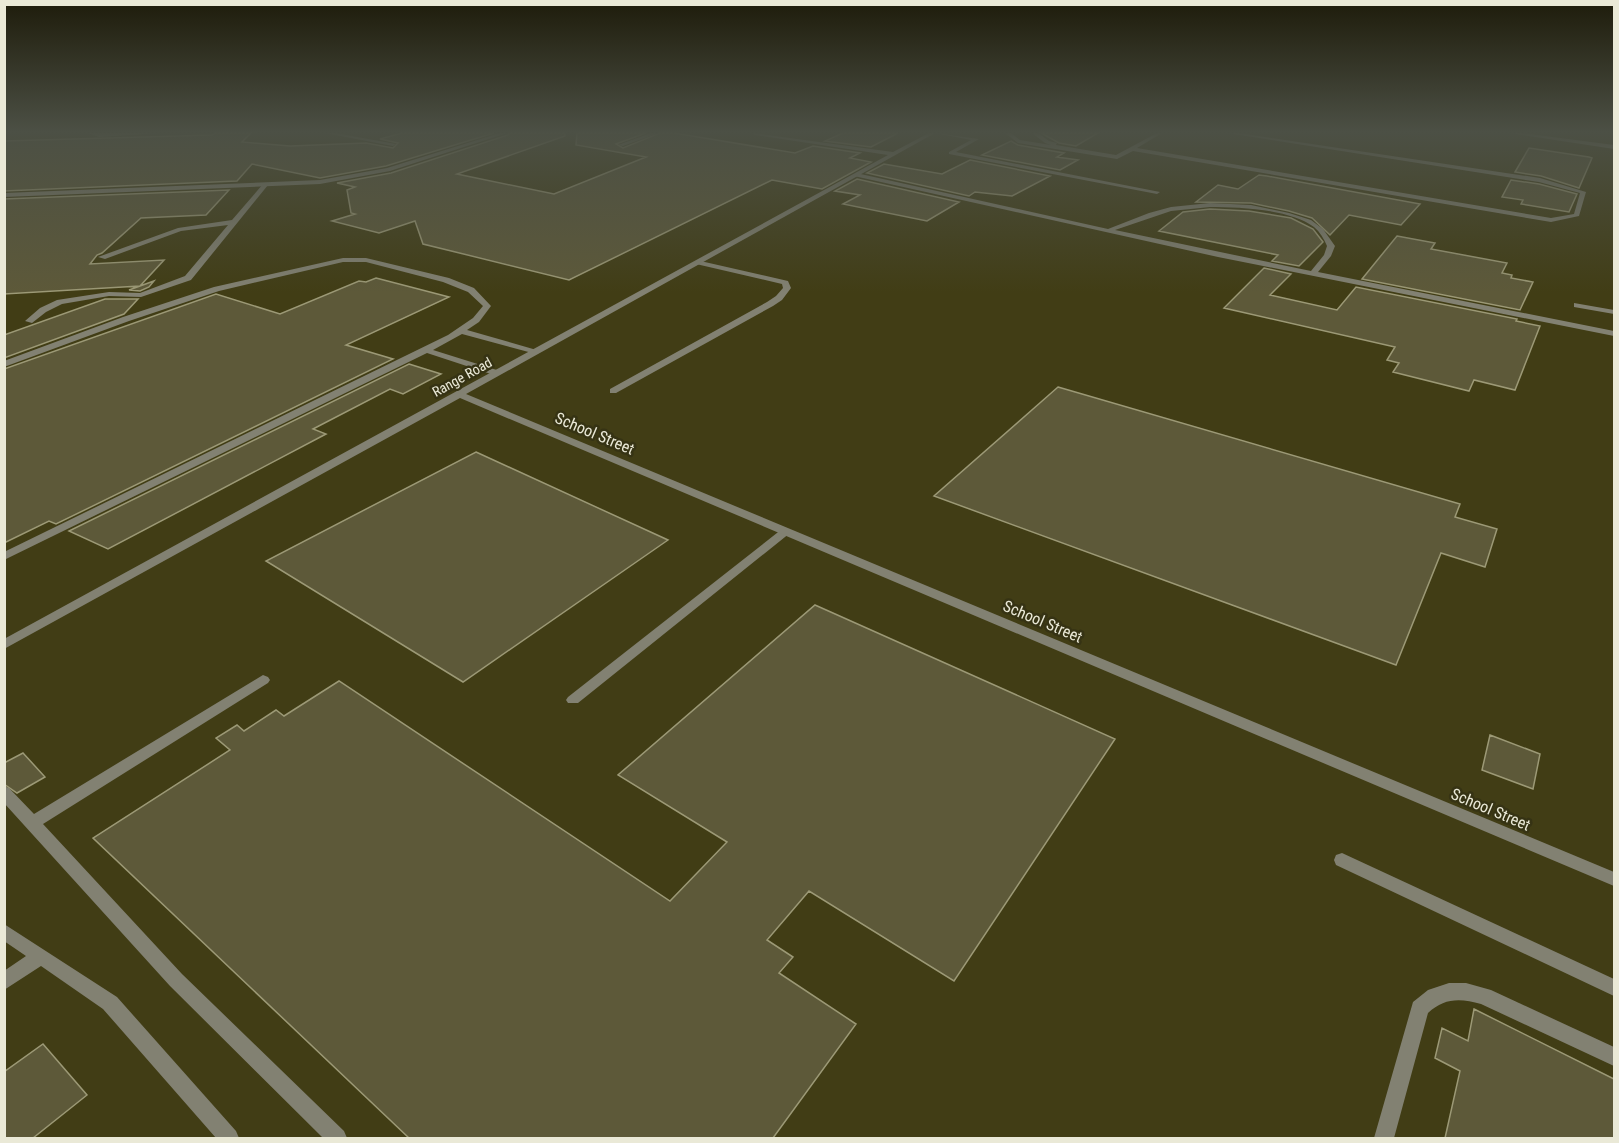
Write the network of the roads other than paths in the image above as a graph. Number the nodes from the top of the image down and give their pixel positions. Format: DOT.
graph roads {
  1 [pos="236,186"];
  2 [pos="264,186"];
  3 [pos="836,186"];
  4 [pos="908,186"];
  5 [pos="1127,186"];
  6 [pos="1353,186"];
  7 [pos="1563,186"];
  8 [pos="1157,192"];
  9 [pos="7,197"];
  10 [pos="235,222"];
  11 [pos="1110,230"];
  12 [pos="102,257"];
  13 [pos="699,262"];
  14 [pos="1313,273"];
  15 [pos="1577,305"];
  16 [pos="1614,312"];
  17 [pos="29,321"];
  18 [pos="460,331"];
  19 [pos="1614,334"];
  20 [pos="426,350"];
  21 [pos="536,351"];
  22 [pos="4,364"];
  23 [pos="496,373"];
  24 [pos="613,391"];
  25 [pos="459,394"];
  26 [pos="786,531"];
  27 [pos="4,557"];
  28 [pos="4,645"];
  29 [pos="263,680"];
  30 [pos="573,700"];
  31 [pos="4,792"];
  32 [pos="33,822"];
  33 [pos="1342,860"];
  34 [pos="1614,879"];
  35 [pos="4,931"];
  36 [pos="40,956"];
  37 [pos="4,982"];
  38 [pos="1614,988"];
  39 [pos="1614,1057"];
  40 [pos="229,1138"];
  41 [pos="337,1138"];
  42 [pos="1384,1138"];
  1 -- 9 [label="street"];
  2 -- 10 [label="street"];
  3 -- 13 [label="street, Range Road"];
  4 -- 11 [label="street"];
  5 -- 8 [label="street"];
  6 -- 7 [label="street"];
  10 -- 12 [label="street"];
  10 -- 17 [label="street"];
  11 -- 14 [label="street"];
  11 -- 14 [label="street"];
  13 -- 21 [label="street, Range Road"];
  13 -- 24 [label="street"];
  14 -- 19 [label="street"];
  15 -- 16 [label="street"];
  18 -- 20 [label="street"];
  18 -- 21 [label="street"];
  18 -- 22 [label="street"];
  20 -- 23 [label="street"];
  20 -- 27 [label="street"];
  21 -- 23 [label="street, Range Road"];
  23 -- 25 [label="street, Range Road"];
  25 -- 26 [label="street, School Street"];
  25 -- 28 [label="street, Range Road"];
  26 -- 30 [label="street"];
  26 -- 34 [label="street, School Street"];
  29 -- 32 [label="street"];
  31 -- 32 [label="street"];
  32 -- 41 [label="street"];
  33 -- 38 [label="street"];
  35 -- 36 [label="street"];
  36 -- 37 [label="street"];
  36 -- 40 [label="street"];
  39 -- 42 [label="street"];
}
